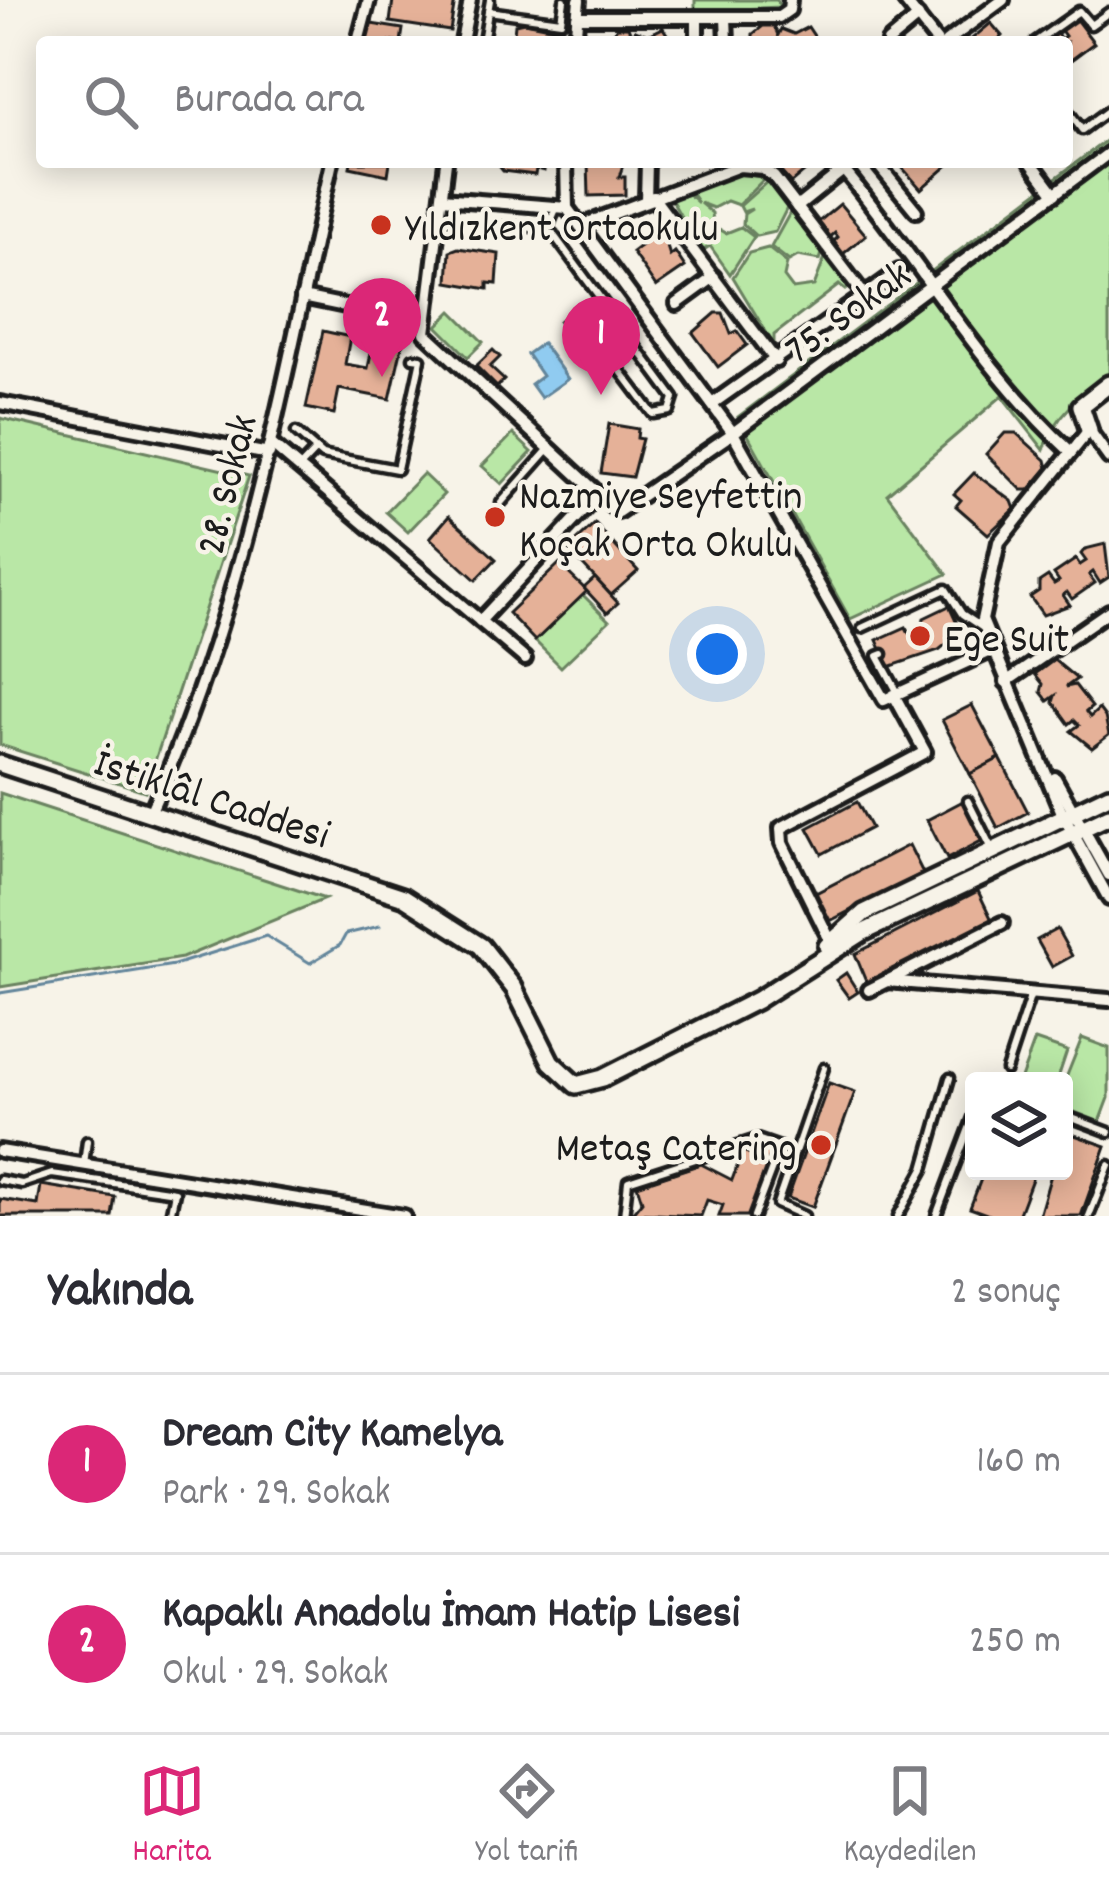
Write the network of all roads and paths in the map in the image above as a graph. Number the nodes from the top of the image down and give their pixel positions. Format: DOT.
graph roads {
  1 [pos="369,0"];
  2 [pos="470,0"];
  3 [pos="490,0"];
  4 [pos="564,0"];
  5 [pos="579,0"];
  6 [pos="621,0"];
  7 [pos="790,0"];
  8 [pos="904,0"];
  9 [pos="1003,0"];
  10 [pos="488,11"];
  11 [pos="1109,12"];
  12 [pos="578,17"];
  13 [pos="620,17"];
  14 [pos="697,17"];
  15 [pos="726,17"];
  16 [pos="918,17"];
  17 [pos="360,36"];
  18 [pos="463,36"];
  19 [pos="484,36"];
  20 [pos="576,36"];
  21 [pos="697,36"];
  22 [pos="727,36"];
  23 [pos="895,36"];
  24 [pos="936,36"];
  25 [pos="951,36"];
  26 [pos="1044,36"];
  27 [pos="1109,110"];
  28 [pos="1073,118"];
  29 [pos="1109,153"];
  30 [pos="331,168"];
  31 [pos="445,168"];
  32 [pos="565,168"];
  33 [pos="647,168"];
  34 [pos="742,168"];
  35 [pos="758,168"];
  36 [pos="842,168"];
  37 [pos="847,168"];
  38 [pos="881,168"];
  39 [pos="1036,168"];
  40 [pos="1055,194"];
  41 [pos="442,198"];
  42 [pos="650,199"];
  43 [pos="562,207"];
  44 [pos="797,207"];
  45 [pos="916,211"];
  46 [pos="580,226"];
  47 [pos="479,227"];
  48 [pos="546,232"];
  49 [pos="899,271"];
  50 [pos="714,277"];
  51 [pos="933,287"];
  52 [pos="865,296"];
  53 [pos="302,297"];
  54 [pos="677,304"];
  55 [pos="423,322"];
  56 [pos="413,358"];
  57 [pos="776,361"];
  58 [pos="616,365"];
  59 [pos="1109,384"];
  60 [pos="0,404"];
  61 [pos="712,404"];
  62 [pos="1089,430"];
  63 [pos="296,432"];
  64 [pos="733,434"];
  65 [pos="270,449"];
  66 [pos="316,450"];
  67 [pos="548,451"];
  68 [pos="1071,452"];
  69 [pos="1109,458"];
  70 [pos="299,468"];
  71 [pos="596,497"];
  72 [pos="501,503"];
  73 [pos="1109,610"];
  74 [pos="481,622"];
  75 [pos="862,628"];
  76 [pos="983,628"];
  77 [pos="991,650"];
  78 [pos="883,654"];
  79 [pos="525,659"];
  80 [pos="1006,682"];
  81 [pos="892,696"];
  82 [pos="0,764"];
  83 [pos="1109,795"];
  84 [pos="968,801"];
  85 [pos="1070,812"];
  86 [pos="150,813"];
  87 [pos="1109,816"];
  88 [pos="1080,830"];
  89 [pos="992,850"];
  90 [pos="1109,875"];
  91 [pos="1109,899"];
  92 [pos="1003,923"];
  93 [pos="831,942"];
  94 [pos="887,981"];
  95 [pos="781,986"];
  96 [pos="869,990"];
  97 [pos="1030,994"];
  98 [pos="1109,1000"];
  99 [pos="824,1068"];
  100 [pos="1006,1070"];
  101 [pos="950,1078"];
  102 [pos="1073,1118"];
  103 [pos="1109,1132"];
  104 [pos="965,1139"];
  105 [pos="88,1142"];
  106 [pos="0,1151"];
  107 [pos="84,1164"];
  108 [pos="1109,1165"];
  109 [pos="0,1180"];
  110 [pos="176,1186"];
  111 [pos="170,1216"];
  112 [pos="404,1216"];
  113 [pos="624,1216"];
  114 [pos="754,1216"];
  115 [pos="804,1216"];
  116 [pos="898,1216"];
  117 [pos="936,1216"];
  118 [pos="1088,1216"];
  1 -- 17 [label="street"];
  2 -- 18 [label="street"];
  3 -- 10 [label="lane"];
  4 -- 10 [label="lane"];
  5 -- 12 [label="street"];
  6 -- 13 [label="street"];
  7 -- 15 [label="street"];
  8 -- 16 [label="street"];
  9 -- 25 [label="street"];
  10 -- 19 [label="lane"];
  11 -- 26 [label="lane"];
  12 -- 13 [label="street"];
  12 -- 20 [label="street"];
  13 -- 14 [label="street"];
  14 -- 15 [label="street"];
  14 -- 21 [label="street"];
  15 -- 22 [label="street"];
  16 -- 23 [label="street"];
  16 -- 24 [label="street"];
  27 -- 28 [label="lane"];
  29 -- 40 [label="street, 75. Sokak"];
  30 -- 53 [label="street, 28. Sokak"];
  31 -- 41 [label="street"];
  32 -- 43 [label="street"];
  33 -- 42 [label="street"];
  34 -- 42 [label="street"];
  35 -- 44 [label="street"];
  36 -- 44 [label="street"];
  37 -- 51 [label="street"];
  38 -- 45 [label="street"];
  39 -- 40 [label="street"];
  40 -- 51 [label="street, 75. Sokak"];
  41 -- 43 [label="street"];
  41 -- 55 [label="street"];
  42 -- 46 [label="street"];
  42 -- 50 [label="street"];
  43 -- 46 [label="street"];
  43 -- 48 [label="lane"];
  44 -- 52 [label="street"];
  46 -- 61 [label="street"];
  47 -- 48 [label="lane"];
  48 -- 58 [label="lane"];
  49 -- 52 [label="street"];
  50 -- 54 [label="street"];
  50 -- 57 [label="street"];
  51 -- 64 [label="street, 75. Sokak"];
  51 -- 68 [label="street"];
  52 -- 57 [label="street"];
  53 -- 55 [label="street"];
  53 -- 65 [label="street, 28. Sokak"];
  55 -- 67 [label="street"];
  56 -- 66 [label="lane"];
  57 -- 61 [label="street"];
  59 -- 62 [label="street"];
  60 -- 65 [label="street"];
  61 -- 64 [label="street"];
  62 -- 68 [label="street"];
  62 -- 69 [label="street"];
  63 -- 66 [label="lane"];
  64 -- 71 [label="street, 75. Sokak"];
  64 -- 81 [label="street"];
  65 -- 70 [label="street"];
  65 -- 86 [label="street, 28. Sokak"];
  66 -- 70 [label="lane"];
  67 -- 71 [label="street"];
  67 -- 72 [label="lane"];
  68 -- 76 [label="street"];
  70 -- 74 [label="street"];
  71 -- 74 [label="street"];
  73 -- 80 [label="street"];
  74 -- 79 [label="street"];
  75 -- 76 [label="lane"];
  76 -- 77 [label="street"];
  77 -- 80 [label="street"];
  77 -- 81 [label="street"];
  78 -- 81 [label="lane"];
  80 -- 85 [label="street"];
  81 -- 93 [label="street"];
  82 -- 86 [label="street, İstiklâl Caddesi"];
  83 -- 85 [label="street"];
  84 -- 89 [label="lane"];
  85 -- 88 [label="street"];
  85 -- 89 [label="street"];
  86 -- 95 [label="street, İstiklâl Caddesi"];
  87 -- 88 [label="street"];
  88 -- 90 [label="street"];
  88 -- 91 [label="street"];
  88 -- 95 [label="street"];
  89 -- 93 [label="street"];
  92 -- 94 [label="street"];
  93 -- 95 [label="street"];
  94 -- 96 [label="street"];
  94 -- 97 [label="street"];
  97 -- 98 [label="street"];
  97 -- 100 [label="lane"];
  99 -- 115 [label="lane"];
  101 -- 116 [label="lane"];
  102 -- 103 [label="lane"];
  104 -- 117 [label="lane"];
  105 -- 107 [label="lane"];
  106 -- 107 [label="street"];
  107 -- 110 [label="street"];
  108 -- 118 [label="lane"];
  109 -- 110 [label="lane"];
  110 -- 111 [label="lane"];
  110 -- 112 [label="street"];
  113 -- 114 [label="lane"];
}
